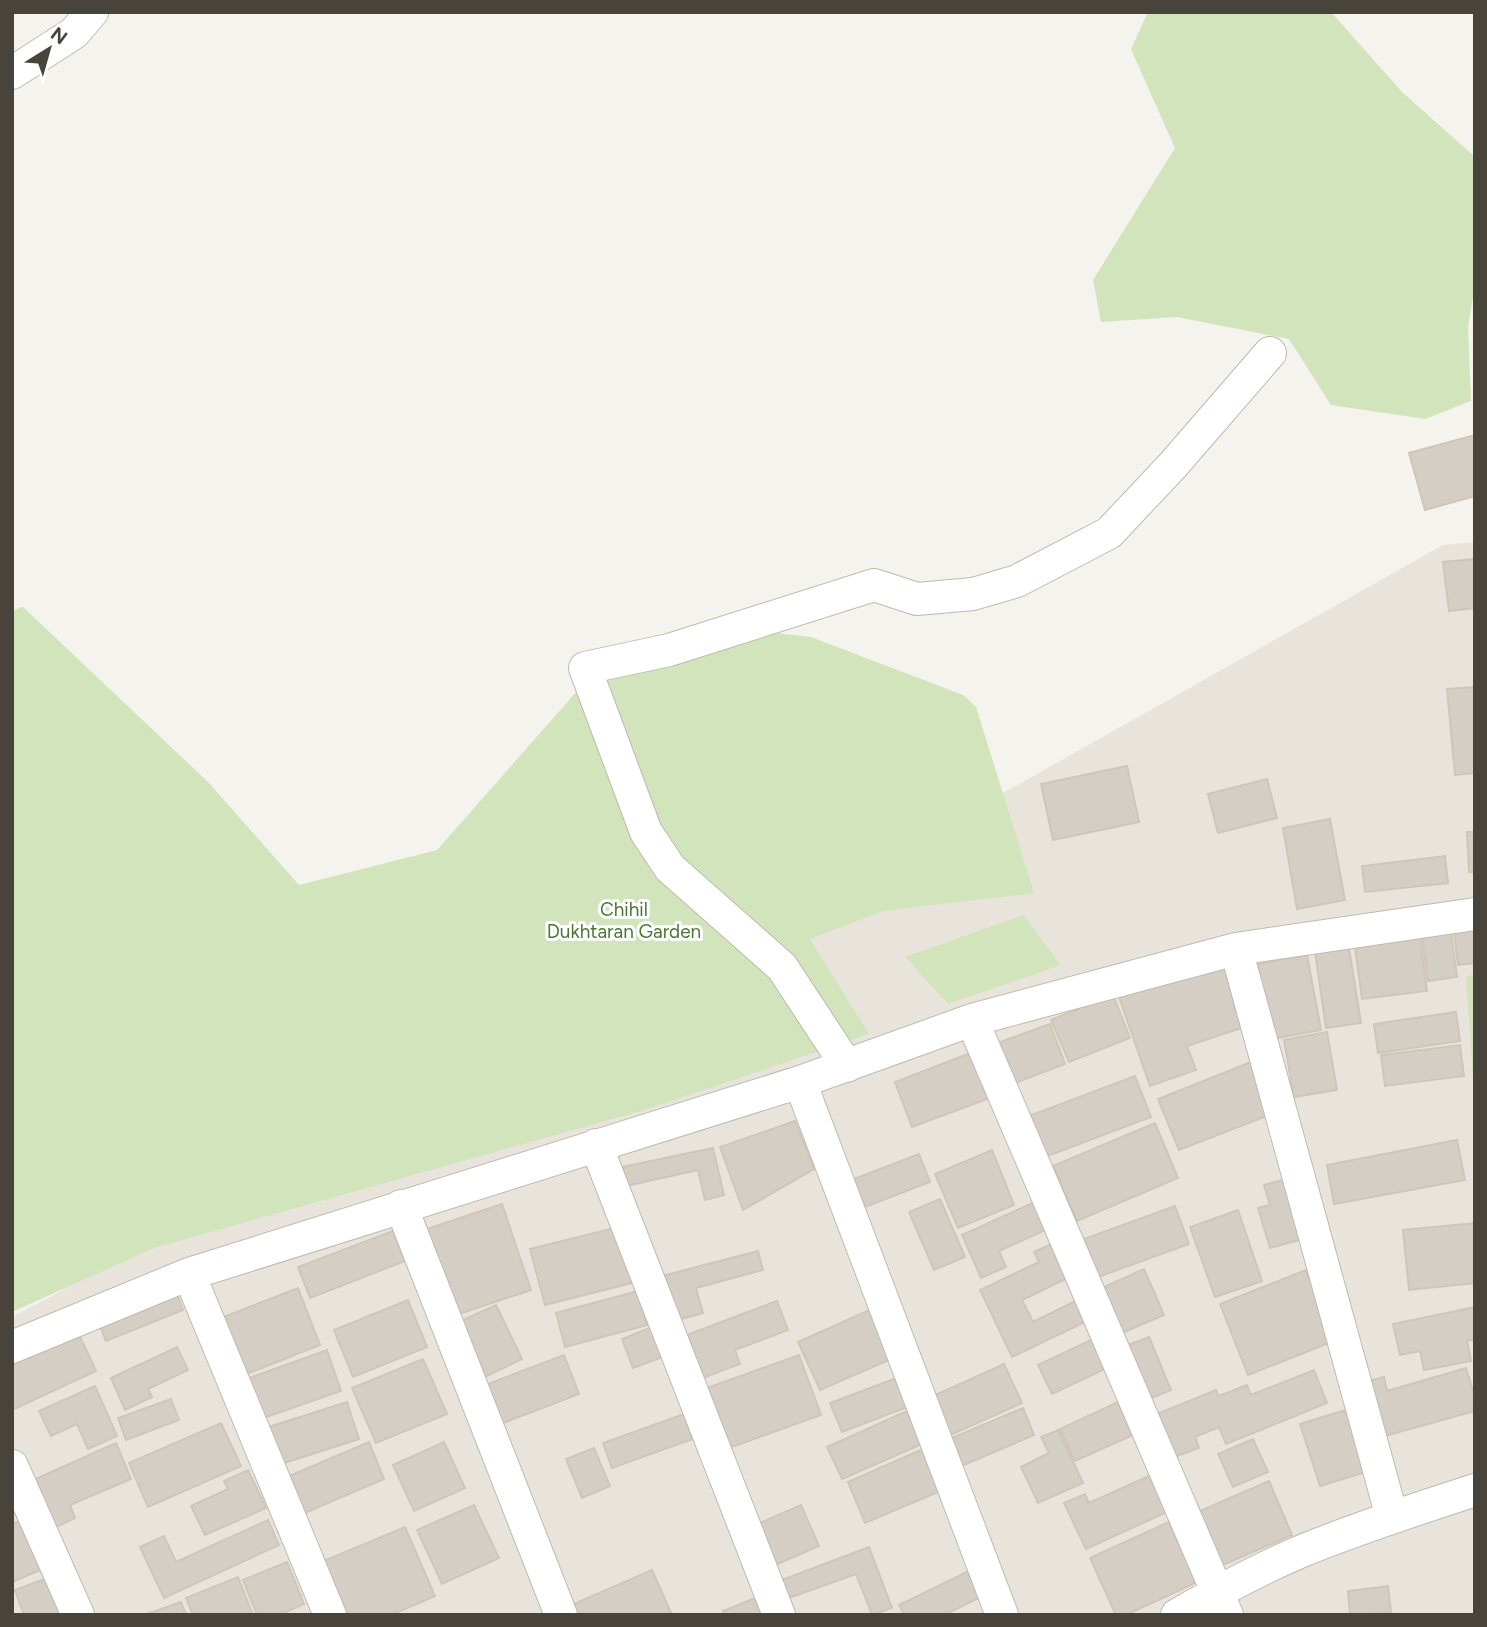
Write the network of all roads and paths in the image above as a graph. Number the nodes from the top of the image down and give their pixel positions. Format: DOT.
graph roads {
  1 [pos="92,12"];
  2 [pos="12,73"];
  3 [pos="1269,353"];
  4 [pos="1475,914"];
  5 [pos="1236,949"];
  6 [pos="972,1020"];
  7 [pos="847,1066"];
  8 [pos="800,1082"];
  9 [pos="596,1145"];
  10 [pos="401,1206"];
  11 [pos="189,1274"];
  12 [pos="12,1347"];
  13 [pos="12,1466"];
  14 [pos="1475,1490"];
  15 [pos="1392,1517"];
  16 [pos="1222,1603"];
  17 [pos="78,1615"];
  18 [pos="330,1615"];
  19 [pos="561,1615"];
  20 [pos="779,1615"];
  21 [pos="1002,1615"];
  22 [pos="1177,1615"];
  1 -- 2 [label="street"];
  3 -- 7 [label="street"];
  4 -- 5 [label="street"];
  5 -- 6 [label="street"];
  5 -- 15 [label="street"];
  6 -- 7 [label="street"];
  6 -- 16 [label="street"];
  7 -- 8 [label="street"];
  8 -- 9 [label="street"];
  8 -- 21 [label="street"];
  9 -- 10 [label="street"];
  9 -- 20 [label="street"];
  10 -- 11 [label="street"];
  10 -- 19 [label="street"];
  11 -- 12 [label="street"];
  11 -- 18 [label="street"];
  13 -- 17 [label="street"];
  14 -- 15 [label="street"];
  15 -- 16 [label="street"];
  16 -- 22 [label="street"];
}
